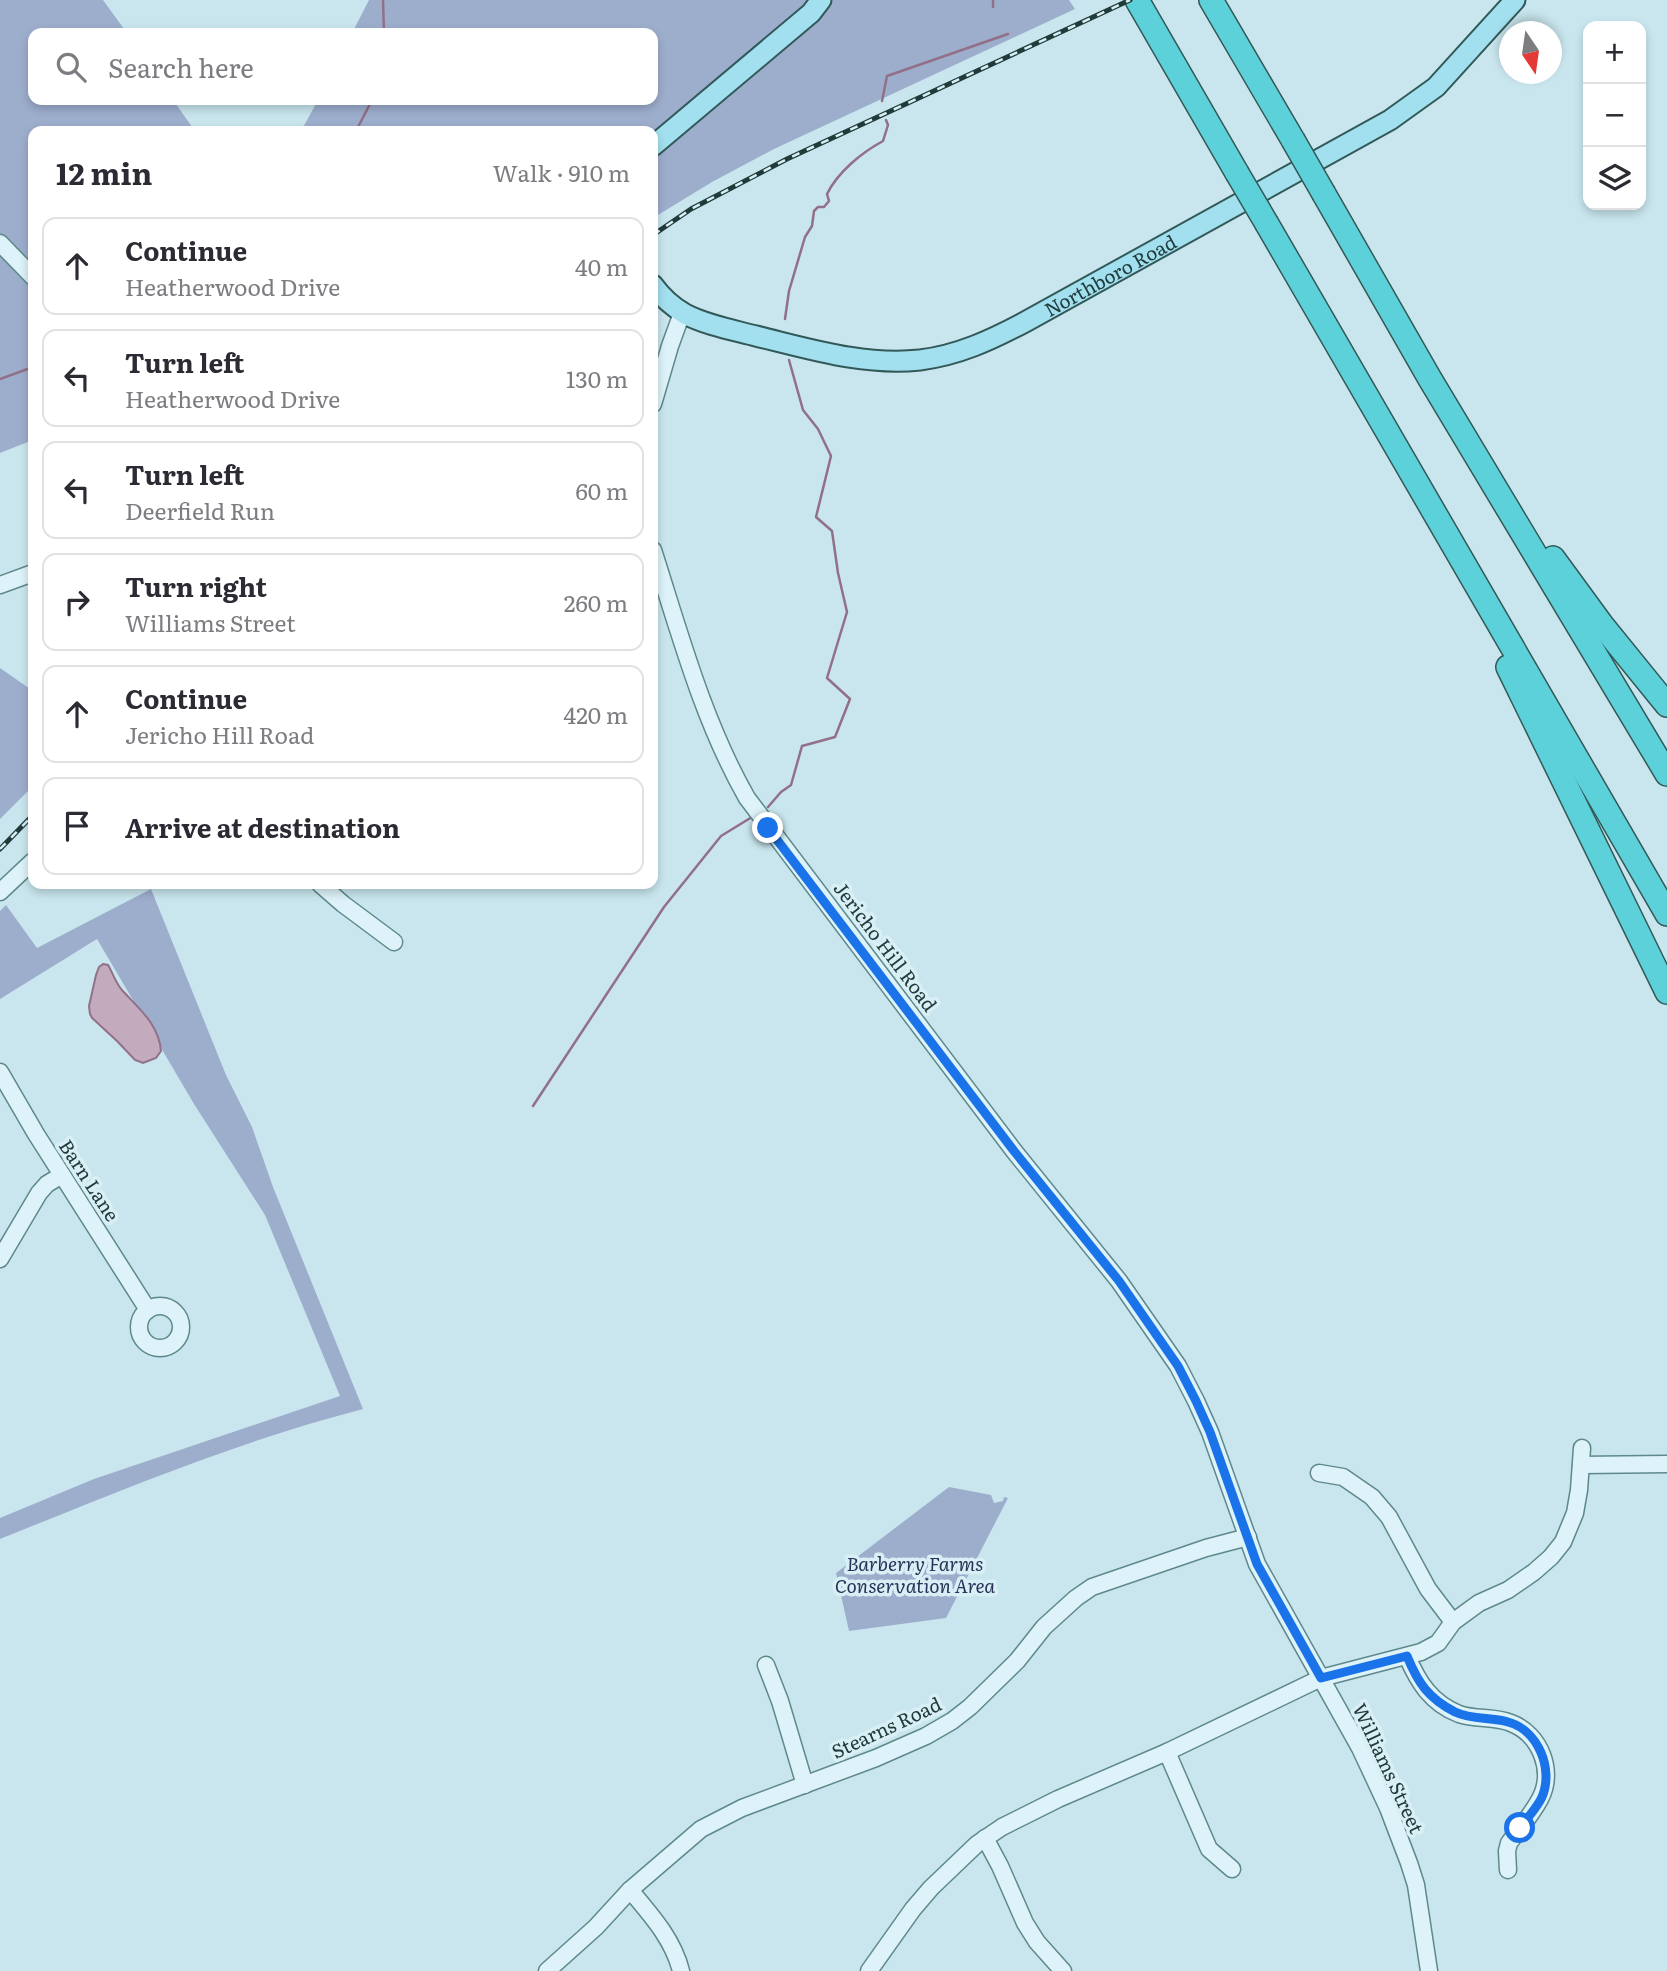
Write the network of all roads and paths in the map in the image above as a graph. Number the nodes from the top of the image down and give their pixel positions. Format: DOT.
graph roads {
  1 [pos="821,0"];
  2 [pos="1137,0"];
  3 [pos="1211,0"];
  4 [pos="1515,0"];
  5 [pos="658,142"];
  6 [pos="0,243"];
  7 [pos="28,272"];
  8 [pos="658,290"];
  9 [pos="682,313"];
  10 [pos="1430,379"];
  11 [pos="658,387"];
  12 [pos="1424,494"];
  13 [pos="658,565"];
  14 [pos="28,575"];
  15 [pos="0,585"];
  16 [pos="1667,705"];
  17 [pos="1667,774"];
  18 [pos="28,866"];
  19 [pos="326,889"];
  20 [pos="0,892"];
  21 [pos="1667,914"];
  22 [pos="394,942"];
  23 [pos="1667,992"];
  24 [pos="0,1072"];
  25 [pos="62,1175"];
  26 [pos="0,1259"];
  27 [pos="148,1310"];
  28 [pos="1153,1329"];
  29 [pos="1667,1464"];
  30 [pos="1320,1474"];
  31 [pos="1248,1537"];
  32 [pos="1453,1622"];
  33 [pos="1407,1656"];
  34 [pos="766,1665"];
  35 [pos="1321,1678"];
  36 [pos="1167,1752"];
  37 [pos="805,1785"];
  38 [pos="985,1838"];
  39 [pos="1232,1869"];
  40 [pos="1508,1870"];
  41 [pos="630,1890"];
  42 [pos="547,1971"];
  43 [pos="681,1971"];
  44 [pos="869,1971"];
  45 [pos="1063,1971"];
  46 [pos="1429,1971"];
  1 -- 5 [label="main road"];
  2 -- 12 [label="highway, bridge"];
  3 -- 10 [label="highway, bridge"];
  4 -- 9 [label="main road, Northboro Road"];
  6 -- 7 [label="street"];
  8 -- 9 [label="main road, Northboro Road"];
  9 -- 11 [label="street"];
  10 -- 16 [label="highway"];
  10 -- 17 [label="highway"];
  12 -- 21 [label="highway"];
  12 -- 23 [label="highway"];
  13 -- 28 [label="street, Jericho Hill Road"];
  14 -- 15 [label="street"];
  18 -- 20 [label="street"];
  19 -- 22 [label="street"];
  24 -- 25 [label="street, Barn Lane"];
  25 -- 26 [label="street"];
  25 -- 27 [label="street, Barn Lane"];
  28 -- 31 [label="street, Williams Street"];
  29 -- 32 [label="street"];
  30 -- 32 [label="street"];
  31 -- 35 [label="street, Williams Street"];
  31 -- 37 [label="street, Stearns Road"];
  32 -- 33 [label="street"];
  33 -- 35 [label="street"];
  33 -- 40 [label="street"];
  34 -- 37 [label="street"];
  35 -- 36 [label="street"];
  35 -- 46 [label="street, Williams Street"];
  36 -- 38 [label="street"];
  36 -- 39 [label="street"];
  37 -- 41 [label="street, Stearns Road"];
  38 -- 44 [label="street"];
  38 -- 45 [label="street"];
  41 -- 42 [label="street, Stearns Road"];
  41 -- 43 [label="street"];
}
